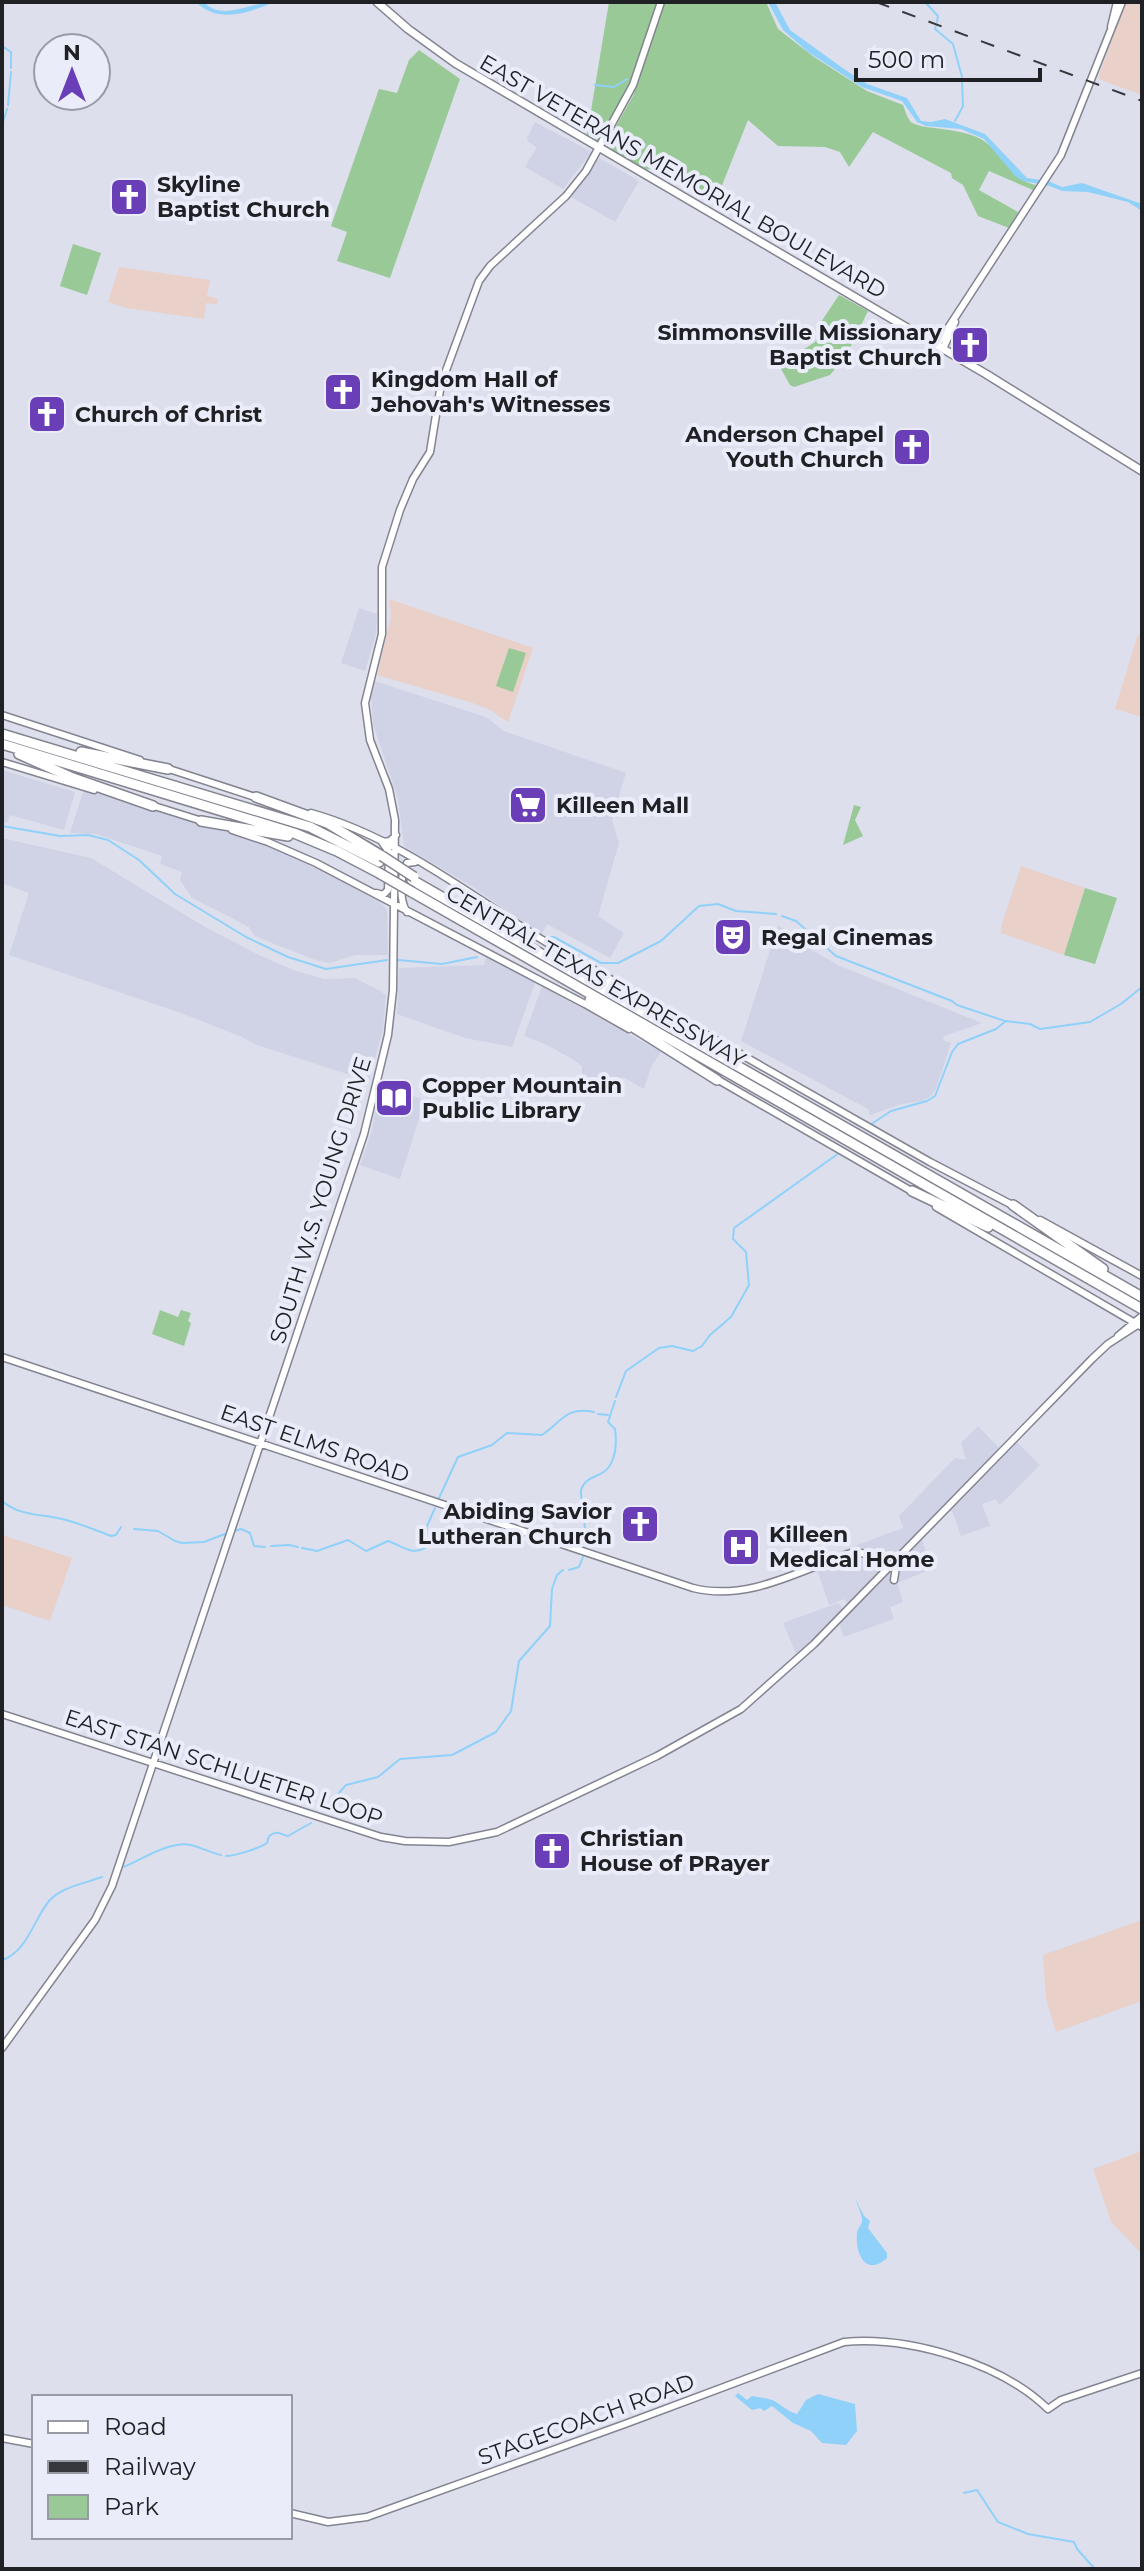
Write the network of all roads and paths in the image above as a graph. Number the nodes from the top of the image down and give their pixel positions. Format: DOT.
graph roads {
  1 [pos="377,2"];
  2 [pos="661,2"];
  3 [pos="1120,2"];
  4 [pos="600,148"];
  5 [pos="959,312"];
  6 [pos="944,332"];
  7 [pos="925,338"];
  8 [pos="940,347"];
  9 [pos="1142,471"];
  10 [pos="2,715"];
  11 [pos="2,734"];
  12 [pos="2,745"];
  13 [pos="41,745"];
  14 [pos="2,762"];
  15 [pos="168,769"];
  16 [pos="256,797"];
  17 [pos="153,806"];
  18 [pos="201,821"];
  19 [pos="396,835"];
  20 [pos="382,842"];
  21 [pos="397,849"];
  22 [pos="337,851"];
  23 [pos="381,859"];
  24 [pos="419,862"];
  25 [pos="365,890"];
  26 [pos="378,897"];
  27 [pos="395,906"];
  28 [pos="408,913"];
  29 [pos="394,925"];
  30 [pos="528,946"];
  31 [pos="538,964"];
  32 [pos="672,1015"];
  33 [pos="717,1080"];
  34 [pos="847,1134"];
  35 [pos="862,1143"];
  36 [pos="912,1191"];
  37 [pos="1013,1205"];
  38 [pos="1022,1240"];
  39 [pos="1142,1276"];
  40 [pos="1131,1291"];
  41 [pos="1122,1316"];
  42 [pos="1140,1316"];
  43 [pos="1125,1331"];
  44 [pos="2,1357"];
  45 [pos="260,1444"];
  46 [pos="872,1558"];
  47 [pos="898,1559"];
  48 [pos="886,1570"];
  49 [pos="876,1581"];
  50 [pos="2,1714"];
  51 [pos="152,1764"];
  52 [pos="2,2048"];
  53 [pos="782,2356"];
  54 [pos="777,2366"];
  55 [pos="1142,2373"];
  56 [pos="2,2438"];
  57 [pos="32,2444"];
  58 [pos="292,2513"];
  1 -- 4 [label="main road, EAST VETERANS MEMORIAL BOULEVARD"];
  2 -- 4 [label="main road, SOUTH W.S. YOUNG DRIVE"];
  3 -- 5 [label="main road"];
  4 -- 7 [label="main road, EAST VETERANS MEMORIAL BOULEVARD"];
  4 -- 19 [label="main road, SOUTH W.S. YOUNG DRIVE"];
  5 -- 6 [label="main road"];
  5 -- 8 [label="main road"];
  6 -- 7 [label="main road"];
  6 -- 8 [label="main road"];
  7 -- 8 [label="main road, EAST VETERANS MEMORIAL BOULEVARD"];
  8 -- 9 [label="main road, EAST VETERANS MEMORIAL BOULEVARD"];
  10 -- 15 [label="main road"];
  11 -- 13 [label="highway, CENTRAL TEXAS EXPRESSWAY"];
  12 -- 17 [label="highway"];
  12 -- 22 [label="highway, CENTRAL TEXAS EXPRESSWAY"];
  13 -- 15 [label="highway"];
  13 -- 23 [label="highway, CENTRAL TEXAS EXPRESSWAY"];
  14 -- 17 [label="main road"];
  15 -- 16 [label="main road"];
  16 -- 20 [label="main road"];
  16 -- 23 [label="highway"];
  17 -- 18 [label="main road"];
  18 -- 22 [label="highway"];
  18 -- 25 [label="main road"];
  19 -- 20 [label="main road"];
  19 -- 21 [label="main road, SOUTH W.S. YOUNG DRIVE"];
  20 -- 21 [label="main road"];
  20 -- 25 [label="main road"];
  21 -- 24 [label="main road"];
  21 -- 27 [label="main road, SOUTH W.S. YOUNG DRIVE"];
  22 -- 31 [label="highway, CENTRAL TEXAS EXPRESSWAY, bridge"];
  23 -- 30 [label="highway, CENTRAL TEXAS EXPRESSWAY, bridge"];
  24 -- 28 [label="main road"];
  24 -- 32 [label="main road"];
  25 -- 26 [label="main road"];
  26 -- 27 [label="main road"];
  26 -- 29 [label="main road"];
  27 -- 28 [label="main road"];
  27 -- 29 [label="main road, SOUTH W.S. YOUNG DRIVE"];
  28 -- 29 [label="main road"];
  28 -- 33 [label="main road"];
  29 -- 45 [label="main road, SOUTH W.S. YOUNG DRIVE"];
  30 -- 32 [label="highway"];
  30 -- 34 [label="highway, CENTRAL TEXAS EXPRESSWAY"];
  31 -- 33 [label="highway"];
  31 -- 34 [label="highway, CENTRAL TEXAS EXPRESSWAY"];
  32 -- 37 [label="main road"];
  33 -- 36 [label="main road"];
  34 -- 35 [label="highway, CENTRAL TEXAS EXPRESSWAY"];
  35 -- 38 [label="highway, CENTRAL TEXAS EXPRESSWAY"];
  35 -- 40 [label="highway, CENTRAL TEXAS EXPRESSWAY"];
  36 -- 38 [label="highway"];
  36 -- 41 [label="main road"];
  37 -- 39 [label="main road"];
  37 -- 40 [label="highway"];
  38 -- 42 [label="highway, CENTRAL TEXAS EXPRESSWAY"];
  40 -- 42 [label="highway, CENTRAL TEXAS EXPRESSWAY"];
  41 -- 42 [label="main road"];
  41 -- 42 [label="main road"];
  41 -- 43 [label="main road"];
  42 -- 43 [label="main road, EAST STAN SCHLUETER LOOP"];
  43 -- 47 [label="main road, EAST STAN SCHLUETER LOOP"];
  44 -- 45 [label="main road, EAST ELMS ROAD"];
  45 -- 46 [label="main road, EAST ELMS ROAD"];
  45 -- 51 [label="main road, SOUTH W.S. YOUNG DRIVE"];
  46 -- 47 [label="main road, EAST ELMS ROAD"];
  46 -- 48 [label="main road"];
  46 -- 49 [label="main road"];
  47 -- 48 [label="main road, EAST STAN SCHLUETER LOOP"];
  47 -- 49 [label="main road"];
  48 -- 49 [label="main road, EAST STAN SCHLUETER LOOP"];
  49 -- 51 [label="main road, EAST STAN SCHLUETER LOOP"];
  50 -- 51 [label="main road, EAST STAN SCHLUETER LOOP"];
  51 -- 52 [label="main road, SOUTH W.S. YOUNG DRIVE"];
  53 -- 54 [label="main road"];
  54 -- 55 [label="main road, STAGECOACH ROAD"];
  54 -- 58 [label="main road, STAGECOACH ROAD"];
  56 -- 57 [label="main road"];
}
